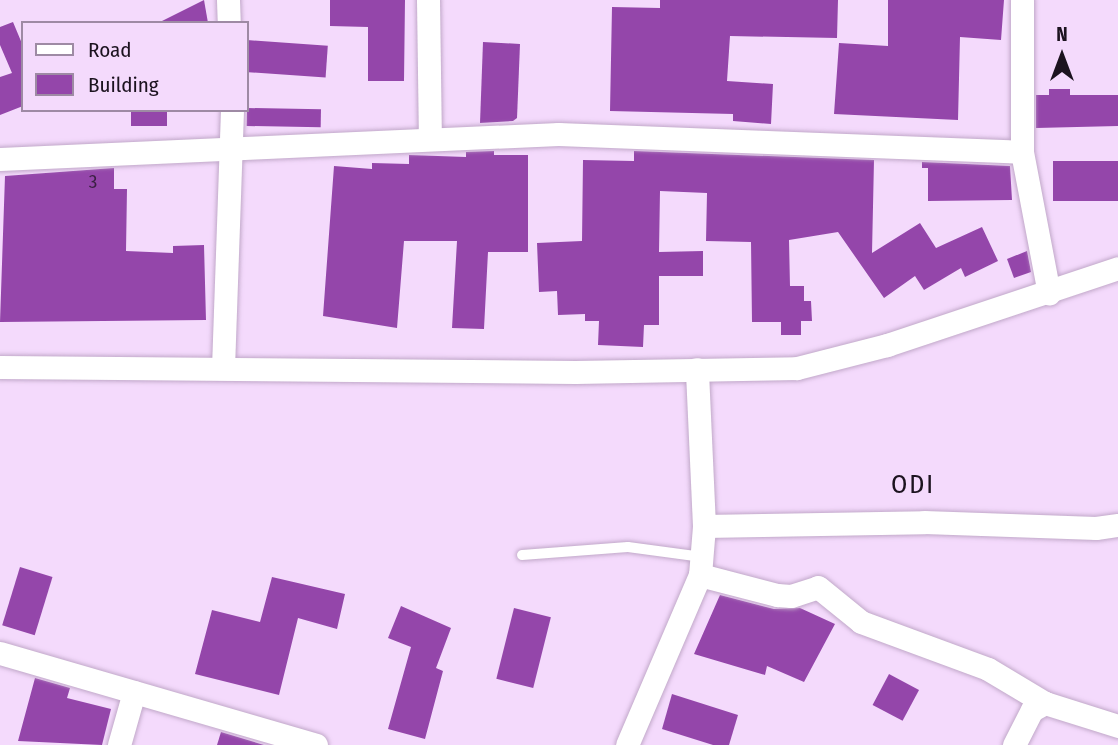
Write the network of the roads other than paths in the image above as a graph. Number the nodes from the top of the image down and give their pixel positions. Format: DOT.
graph roads {
  1 [pos="228,0"];
  2 [pos="428,0"];
  3 [pos="1022,0"];
  4 [pos="229,21"];
  5 [pos="232,112"];
  6 [pos="430,139"];
  7 [pos="232,149"];
  8 [pos="1022,152"];
  9 [pos="0,159"];
  10 [pos="1118,268"];
  11 [pos="1049,293"];
  12 [pos="0,367"];
  13 [pos="223,368"];
  14 [pos="697,369"];
  15 [pos="1118,525"];
  16 [pos="704,526"];
  17 [pos="522,555"];
  18 [pos="701,566"];
  19 [pos="0,653"];
  20 [pos="134,692"];
  21 [pos="1045,703"];
  22 [pos="1118,726"];
  23 [pos="119,745"];
  24 [pos="316,745"];
  25 [pos="627,745"];
  26 [pos="1014,745"];
  1 -- 4 [label="street"];
  2 -- 6 [label="street"];
  3 -- 8 [label="street"];
  5 -- 7 [label="street"];
  6 -- 7 [label="street"];
  6 -- 8 [label="street"];
  7 -- 9 [label="street"];
  7 -- 13 [label="street"];
  8 -- 11 [label="street"];
  10 -- 11 [label="street"];
  11 -- 14 [label="street"];
  12 -- 13 [label="street"];
  13 -- 14 [label="street"];
  14 -- 16 [label="street"];
  15 -- 16 [label="street"];
  16 -- 18 [label="street"];
  17 -- 18 [label="lane"];
  18 -- 21 [label="street"];
  18 -- 25 [label="street"];
  19 -- 20 [label="street"];
  20 -- 23 [label="street"];
  20 -- 24 [label="street"];
  21 -- 22 [label="street"];
  21 -- 26 [label="street"];
}
